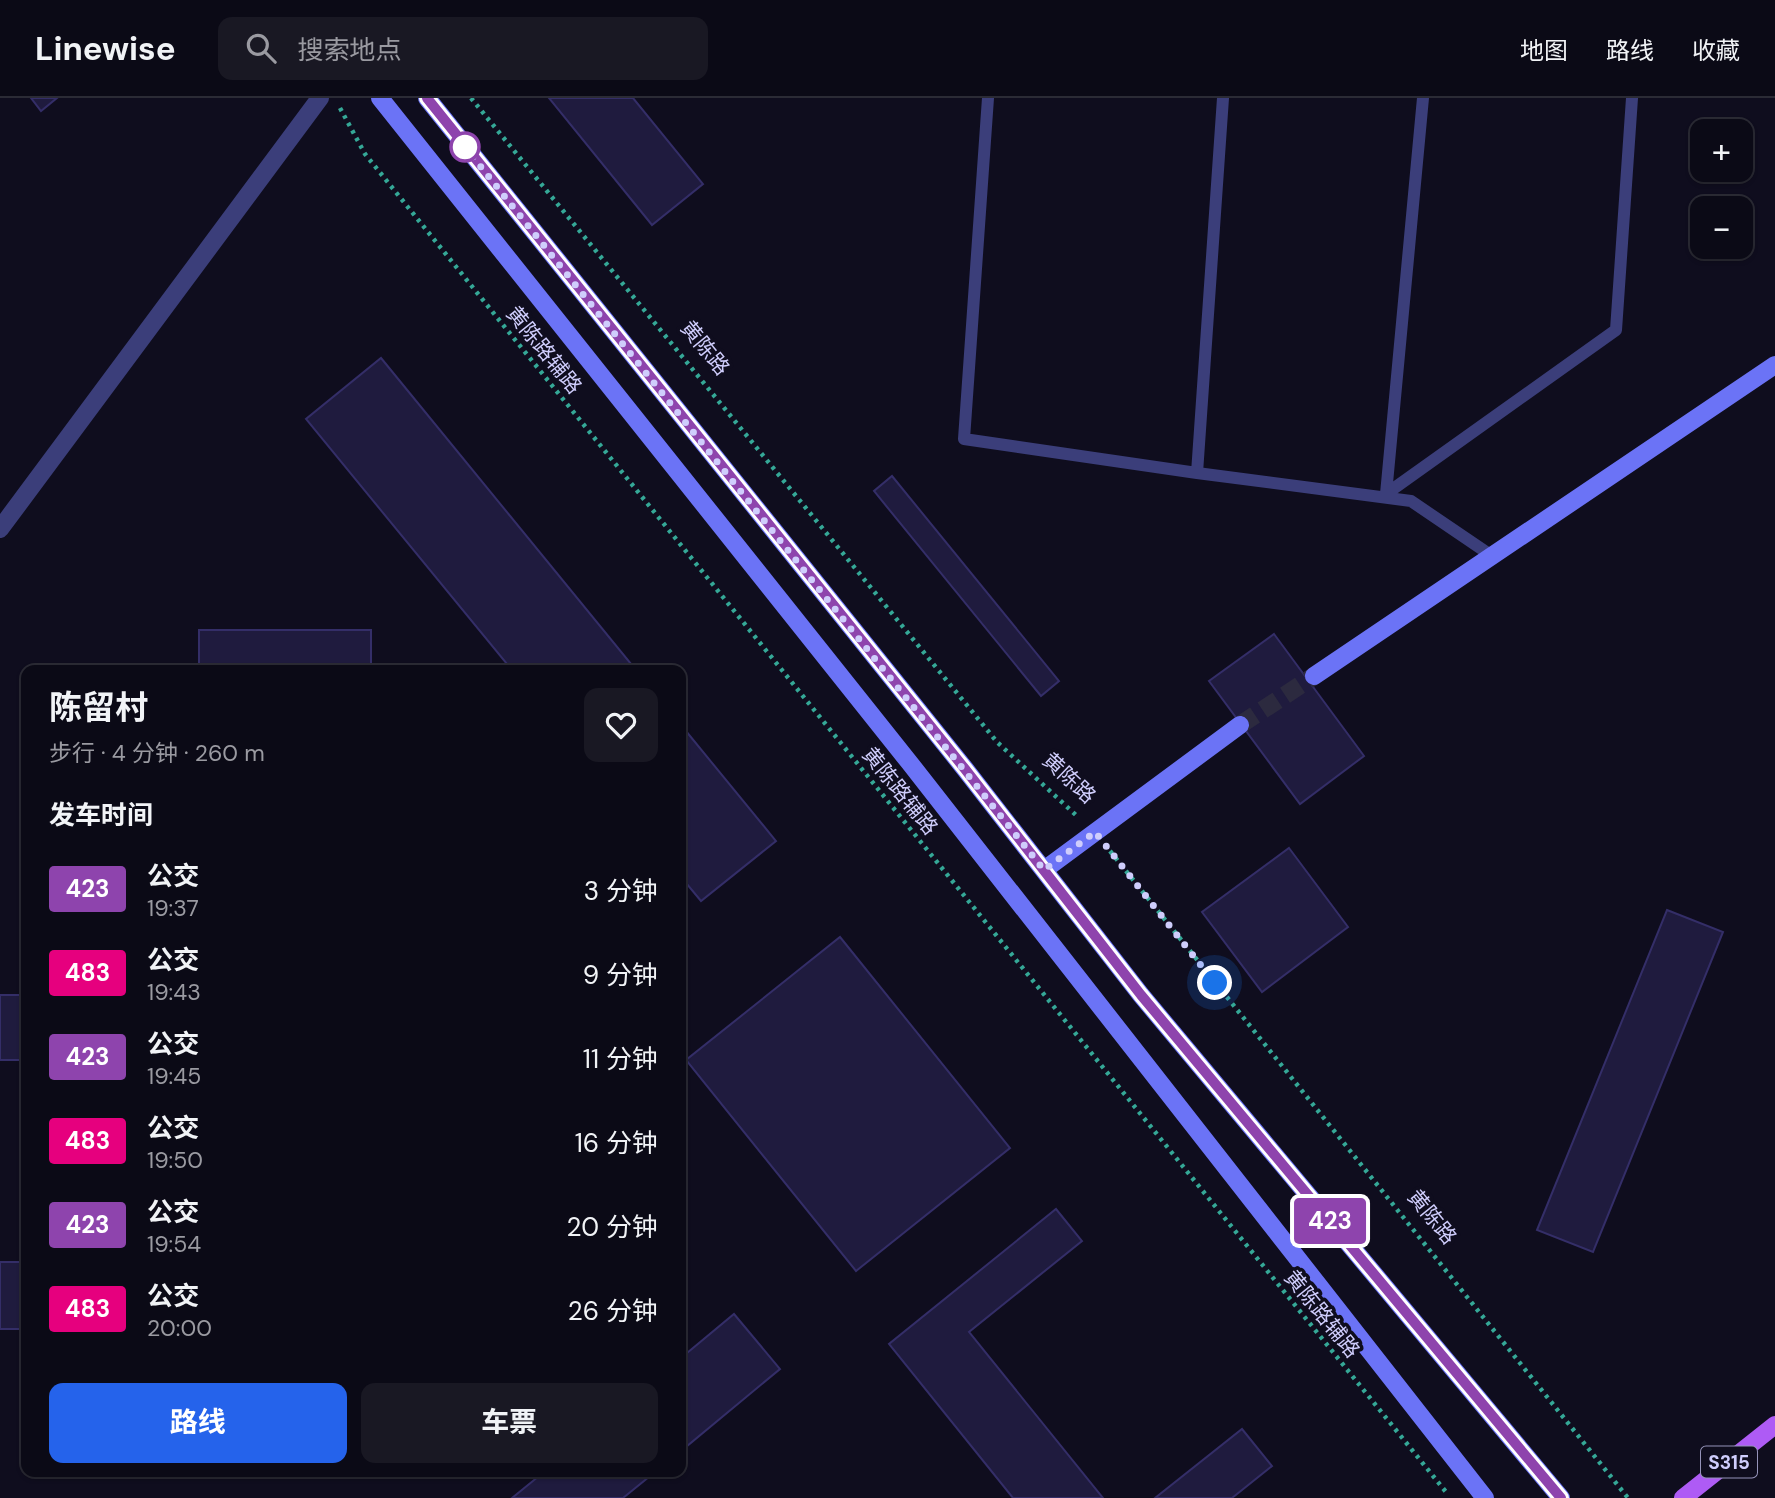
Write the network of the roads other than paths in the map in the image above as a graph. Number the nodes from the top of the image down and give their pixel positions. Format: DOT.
graph roads {
  1 [pos="320,98"];
  2 [pos="380,98"];
  3 [pos="427,98"];
  4 [pos="988,98"];
  5 [pos="1223,98"];
  6 [pos="1423,98"];
  7 [pos="1632,98"];
  8 [pos="1775,365"];
  9 [pos="1197,473"];
  10 [pos="0,529"];
  11 [pos="1492,556"];
  12 [pos="1314,676"];
  13 [pos="1240,725"];
  14 [pos="1044,870"];
  15 [pos="1775,1425"];
  16 [pos="1485,1498"];
  17 [pos="1560,1498"];
  18 [pos="1683,1498"];
  1 -- 10 [label="street"];
  2 -- 16 [label="main road"];
  3 -- 14 [label="main road"];
  4 -- 9 [label="lane"];
  5 -- 9 [label="lane"];
  6 -- 7 [label="lane"];
  8 -- 11 [label="main road"];
  9 -- 11 [label="lane"];
  11 -- 12 [label="main road"];
  13 -- 14 [label="main road"];
  14 -- 17 [label="main road"];
  15 -- 18 [label="main road, S315"];
}
